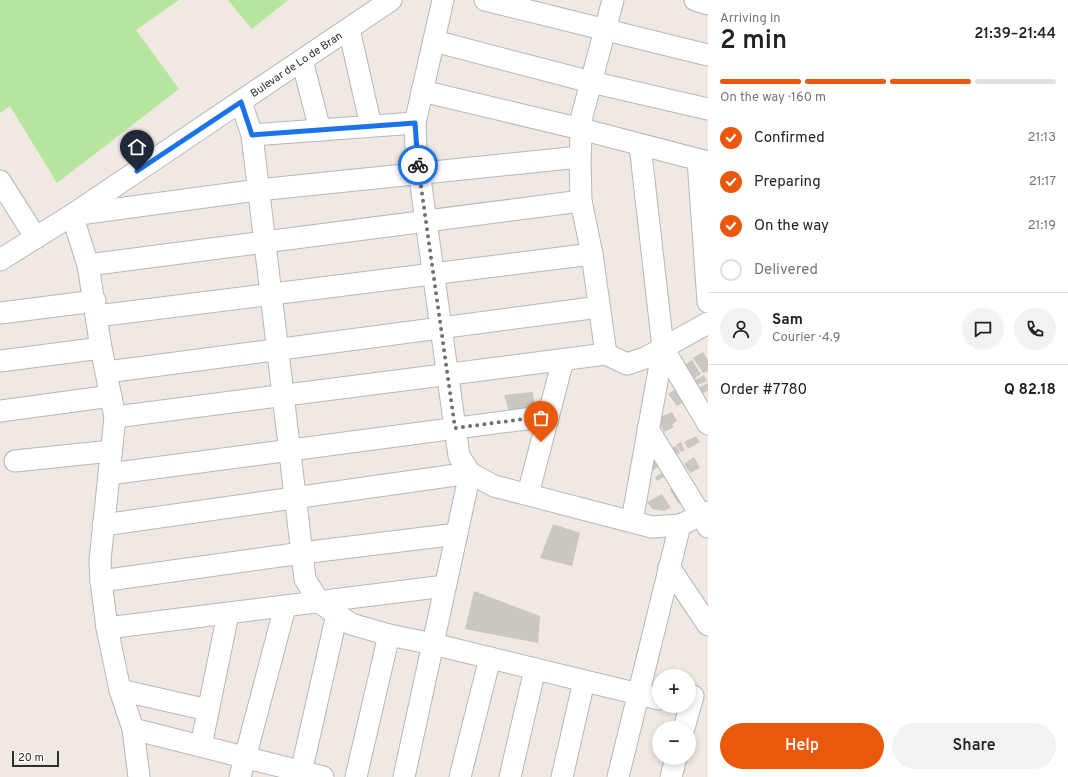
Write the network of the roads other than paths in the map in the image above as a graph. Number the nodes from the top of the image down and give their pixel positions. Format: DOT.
graph roads {
  1 [pos="391,0"];
  2 [pos="443,0"];
  3 [pos="486,0"];
  4 [pos="613,0"];
  5 [pos="695,0"];
  6 [pos="708,4"];
  7 [pos="547,7"];
  8 [pos="349,29"];
  9 [pos="605,30"];
  10 [pos="434,41"];
  11 [pos="708,55"];
  12 [pos="302,60"];
  13 [pos="591,82"];
  14 [pos="422,91"];
  15 [pos="241,102"];
  16 [pos="708,109"];
  17 [pos="415,123"];
  18 [pos="372,126"];
  19 [pos="581,129"];
  20 [pos="320,130"];
  21 [pos="252,135"];
  22 [pos="640,145"];
  23 [pos="580,157"];
  24 [pos="703,161"];
  25 [pos="420,174"];
  26 [pos="0,181"];
  27 [pos="258,190"];
  28 [pos="581,201"];
  29 [pos="72,215"];
  30 [pos="426,221"];
  31 [pos="36,238"];
  32 [pos="265,242"];
  33 [pos="592,254"];
  34 [pos="0,260"];
  35 [pos="88,265"];
  36 [pos="434,274"];
  37 [pos="271,294"];
  38 [pos="708,302"];
  39 [pos="96,308"];
  40 [pos="599,308"];
  41 [pos="0,313"];
  42 [pos="708,322"];
  43 [pos="441,328"];
  44 [pos="102,348"];
  45 [pos="663,348"];
  46 [pos="278,350"];
  47 [pos="606,354"];
  48 [pos="563,360"];
  49 [pos="0,361"];
  50 [pos="107,372"];
  51 [pos="448,374"];
  52 [pos="283,395"];
  53 [pos="111,396"];
  54 [pos="0,412"];
  55 [pos="548,416"];
  56 [pos="115,417"];
  57 [pos="708,424"];
  58 [pos="455,428"];
  59 [pos="648,429"];
  60 [pos="111,451"];
  61 [pos="289,451"];
  62 [pos="15,461"];
  63 [pos="470,473"];
  64 [pos="109,474"];
  65 [pos="528,494"];
  66 [pos="295,498"];
  67 [pos="706,518"];
  68 [pos="632,521"];
  69 [pos="103,525"];
  70 [pos="680,525"];
  71 [pos="457,534"];
  72 [pos="302,553"];
  73 [pos="670,566"];
  74 [pos="100,581"];
  75 [pos="445,586"];
  76 [pos="319,602"];
  77 [pos="285,607"];
  78 [pos="228,614"];
  79 [pos="338,614"];
  80 [pos="708,626"];
  81 [pos="108,628"];
  82 [pos="389,635"];
  83 [pos="433,644"];
  84 [pos="490,658"];
  85 [pos="535,669"];
  86 [pos="584,681"];
  87 [pos="120,690"];
  88 [pos="638,694"];
  89 [pos="697,694"];
  90 [pos="652,697"];
  91 [pos="208,710"];
  92 [pos="687,721"];
  93 [pos="133,729"];
  94 [pos="201,746"];
  95 [pos="674,765"];
  96 [pos="242,767"];
  97 [pos="301,774"];
  98 [pos="139,777"];
  99 [pos="323,777"];
  100 [pos="356,777"];
  101 [pos="404,777"];
  102 [pos="460,777"];
  103 [pos="510,777"];
  104 [pos="562,777"];
  105 [pos="618,777"];
  106 [pos="671,777"];
  1 -- 8 [label="street, Bulevar de Lo de Bran"];
  2 -- 10 [label="street"];
  3 -- 7 [label="street"];
  4 -- 9 [label="street"];
  5 -- 6 [label="street"];
  7 -- 9 [label="street"];
  8 -- 12 [label="street, Bulevar de Lo de Bran"];
  8 -- 18 [label="street"];
  9 -- 11 [label="street"];
  9 -- 13 [label="street"];
  10 -- 13 [label="street"];
  10 -- 14 [label="street"];
  12 -- 15 [label="street, Bulevar de Lo de Bran"];
  12 -- 20 [label="street"];
  13 -- 16 [label="street"];
  13 -- 19 [label="street"];
  14 -- 17 [label="street"];
  14 -- 19 [label="street"];
  15 -- 21 [label="street"];
  15 -- 29 [label="street, Bulevar de Lo de Bran"];
  17 -- 18 [label="street"];
  17 -- 25 [label="street"];
  18 -- 20 [label="street"];
  19 -- 22 [label="street"];
  19 -- 23 [label="street"];
  20 -- 21 [label="street"];
  21 -- 27 [label="street"];
  22 -- 24 [label="street"];
  22 -- 45 [label="street"];
  23 -- 25 [label="street"];
  23 -- 28 [label="street"];
  24 -- 38 [label="street"];
  25 -- 27 [label="street"];
  25 -- 30 [label="street"];
  26 -- 31 [label="street"];
  27 -- 29 [label="street"];
  27 -- 32 [label="street"];
  28 -- 30 [label="street"];
  28 -- 33 [label="street"];
  29 -- 31 [label="street, Bulevar de Lo de Bran"];
  29 -- 35 [label="street"];
  30 -- 32 [label="street"];
  30 -- 36 [label="street"];
  31 -- 34 [label="street, Bulevar de Lo de Bran"];
  32 -- 35 [label="street"];
  32 -- 37 [label="street"];
  33 -- 36 [label="street"];
  33 -- 40 [label="street"];
  35 -- 39 [label="street"];
  36 -- 37 [label="street"];
  36 -- 43 [label="street"];
  37 -- 39 [label="street"];
  37 -- 46 [label="street"];
  39 -- 41 [label="street"];
  39 -- 44 [label="street"];
  40 -- 43 [label="street"];
  40 -- 47 [label="street"];
  42 -- 45 [label="street"];
  43 -- 46 [label="street"];
  43 -- 51 [label="street"];
  44 -- 49 [label="street"];
  44 -- 50 [label="street"];
  45 -- 47 [label="street"];
  45 -- 57 [label="street"];
  45 -- 59 [label="street"];
  46 -- 50 [label="street"];
  46 -- 52 [label="street"];
  47 -- 48 [label="street"];
  48 -- 51 [label="street"];
  48 -- 55 [label="street"];
  50 -- 53 [label="street"];
  51 -- 52 [label="street"];
  51 -- 58 [label="street"];
  52 -- 56 [label="street"];
  52 -- 61 [label="street"];
  53 -- 54 [label="street"];
  53 -- 56 [label="street"];
  55 -- 58 [label="street"];
  55 -- 65 [label="street"];
  56 -- 60 [label="street"];
  58 -- 61 [label="street"];
  58 -- 63 [label="street"];
  59 -- 67 [label="street"];
  59 -- 68 [label="street"];
  60 -- 62 [label="street"];
  60 -- 64 [label="street"];
  61 -- 64 [label="street"];
  61 -- 66 [label="street"];
  63 -- 65 [label="street"];
  63 -- 66 [label="street"];
  63 -- 71 [label="street"];
  64 -- 69 [label="street"];
  65 -- 68 [label="street"];
  66 -- 69 [label="street"];
  66 -- 72 [label="street"];
  67 -- 70 [label="street"];
  68 -- 70 [label="street"];
  69 -- 74 [label="street"];
  70 -- 73 [label="street"];
  71 -- 72 [label="street"];
  71 -- 75 [label="street"];
  72 -- 74 [label="street"];
  72 -- 76 [label="street"];
  73 -- 80 [label="street"];
  73 -- 88 [label="street"];
  74 -- 81 [label="street"];
  75 -- 76 [label="street"];
  75 -- 83 [label="street"];
  76 -- 77 [label="street"];
  76 -- 79 [label="street"];
  77 -- 78 [label="street"];
  77 -- 96 [label="street"];
  78 -- 81 [label="street"];
  78 -- 91 [label="street"];
  79 -- 82 [label="street"];
  79 -- 97 [label="street"];
  81 -- 87 [label="street"];
  82 -- 83 [label="street"];
  82 -- 100 [label="street"];
  83 -- 84 [label="street"];
  83 -- 101 [label="street"];
  84 -- 85 [label="street"];
  84 -- 102 [label="street"];
  85 -- 86 [label="street"];
  85 -- 103 [label="street"];
  86 -- 88 [label="street"];
  86 -- 104 [label="street"];
  87 -- 91 [label="street"];
  87 -- 93 [label="street"];
  88 -- 90 [label="street"];
  88 -- 105 [label="street"];
  89 -- 92 [label="street"];
  91 -- 94 [label="street"];
  93 -- 94 [label="street"];
  93 -- 98 [label="street"];
  94 -- 96 [label="street"];
  95 -- 106 [label="street"];
  96 -- 97 [label="street"];
  97 -- 99 [label="street"];
}
